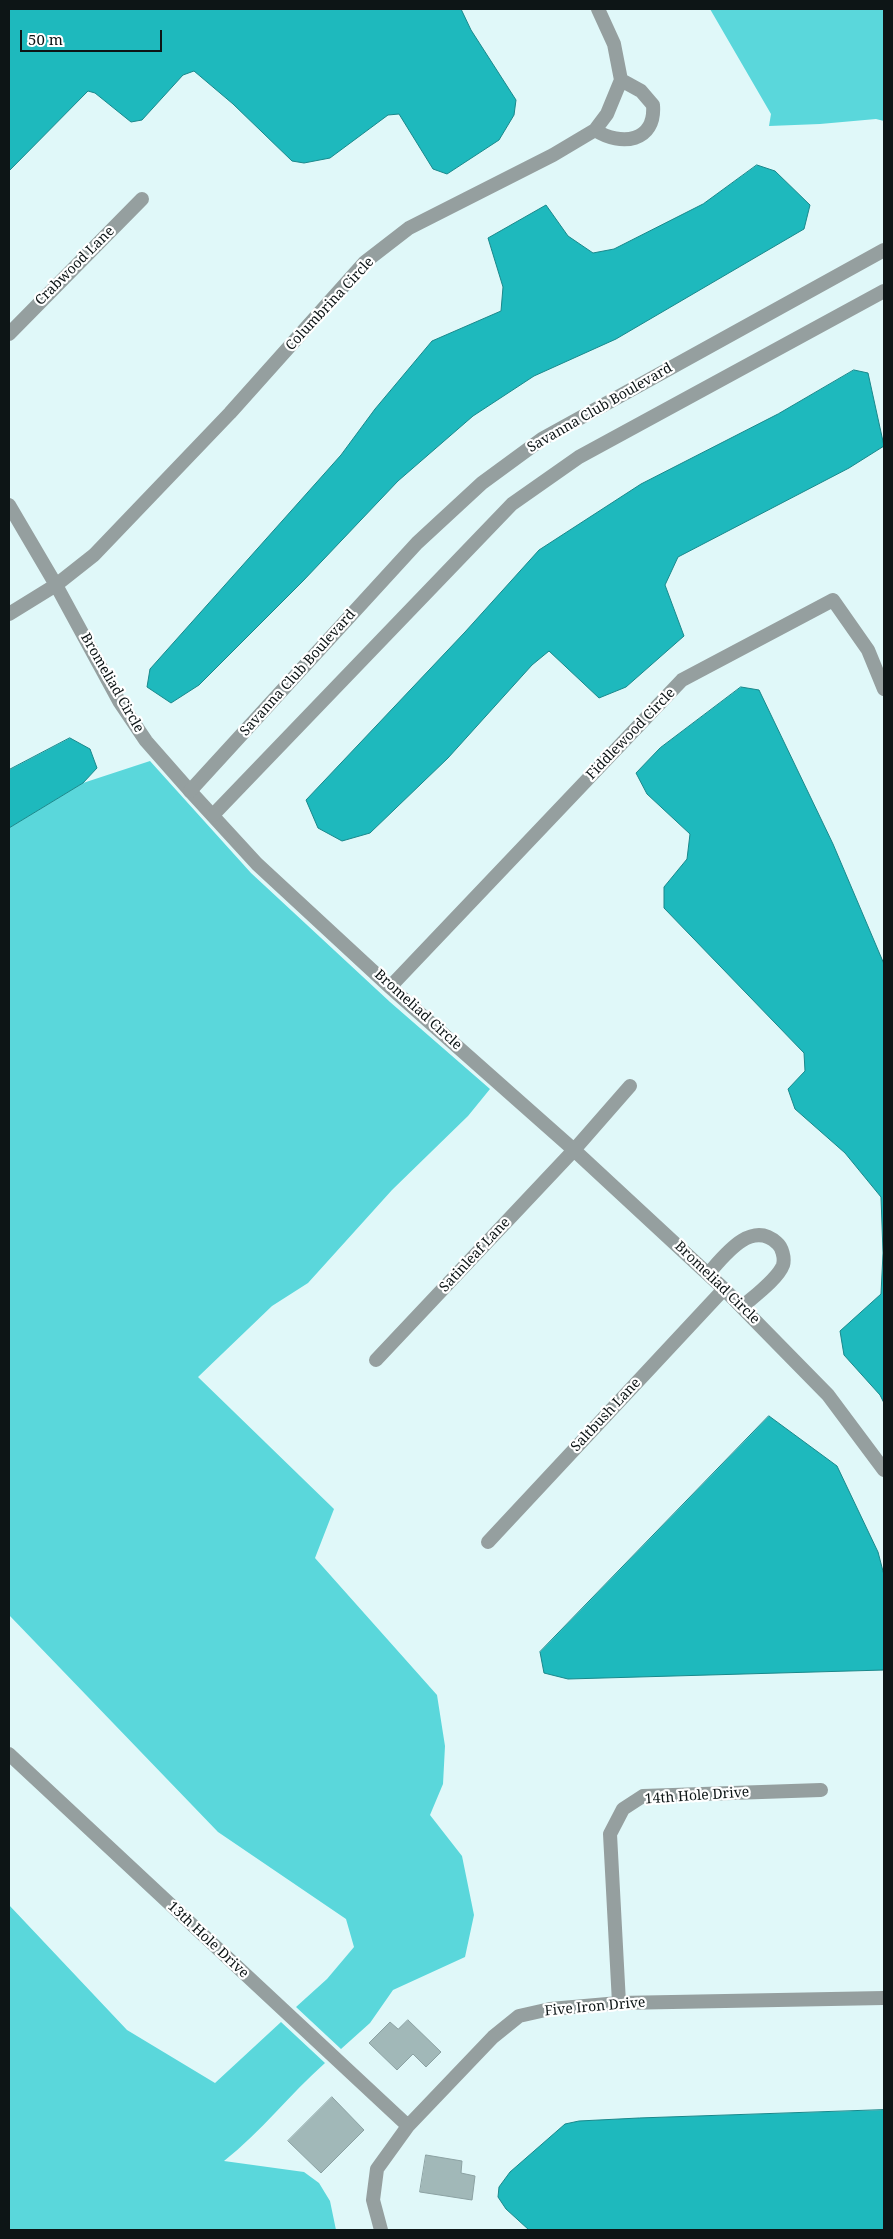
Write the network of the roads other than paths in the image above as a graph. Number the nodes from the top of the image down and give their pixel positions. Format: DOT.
graph roads {
  1 [pos="598,9"];
  2 [pos="621,80"];
  3 [pos="595,130"];
  4 [pos="142,199"];
  5 [pos="884,250"];
  6 [pos="884,291"];
  7 [pos="9,334"];
  8 [pos="9,505"];
  9 [pos="56,585"];
  10 [pos="9,614"];
  11 [pos="884,689"];
  12 [pos="190,791"];
  13 [pos="213,815"];
  14 [pos="390,987"];
  15 [pos="630,1086"];
  16 [pos="574,1150"];
  17 [pos="708,1274"];
  18 [pos="724,1289"];
  19 [pos="742,1307"];
  20 [pos="376,1360"];
  21 [pos="884,1470"];
  22 [pos="488,1542"];
  23 [pos="9,1754"];
  24 [pos="821,1790"];
  25 [pos="884,1998"];
  26 [pos="619,2003"];
  27 [pos="408,2126"];
  28 [pos="381,2230"];
  1 -- 2 [label="street"];
  2 -- 3 [label="street, Columbrina Circle"];
  2 -- 3 [label="street"];
  3 -- 9 [label="street, Columbrina Circle"];
  4 -- 7 [label="street, Crabwood Lane"];
  5 -- 12 [label="street, Savanna Club Boulevard"];
  6 -- 13 [label="street"];
  8 -- 9 [label="street, Bromeliad Circle"];
  9 -- 10 [label="street, Columbrina Circle"];
  9 -- 12 [label="street, Bromeliad Circle"];
  11 -- 14 [label="street, Fiddlewood Circle"];
  12 -- 13 [label="street, Bromeliad Circle"];
  13 -- 14 [label="street, Bromeliad Circle"];
  14 -- 16 [label="street, Bromeliad Circle"];
  15 -- 16 [label="street, Satinleaf Lane"];
  16 -- 17 [label="street, Bromeliad Circle"];
  16 -- 20 [label="street, Satinleaf Lane"];
  17 -- 18 [label="street, Bromeliad Circle"];
  17 -- 19 [label="street"];
  18 -- 19 [label="street, Bromeliad Circle"];
  18 -- 22 [label="street, Saltbush Lane"];
  19 -- 21 [label="street, Bromeliad Circle"];
  23 -- 27 [label="street, 13th Hole Drive"];
  24 -- 26 [label="street, 14th Hole Drive"];
  25 -- 26 [label="street, Five Iron Drive"];
  26 -- 27 [label="street, Five Iron Drive"];
  27 -- 28 [label="street, Five Iron Drive"];
}
